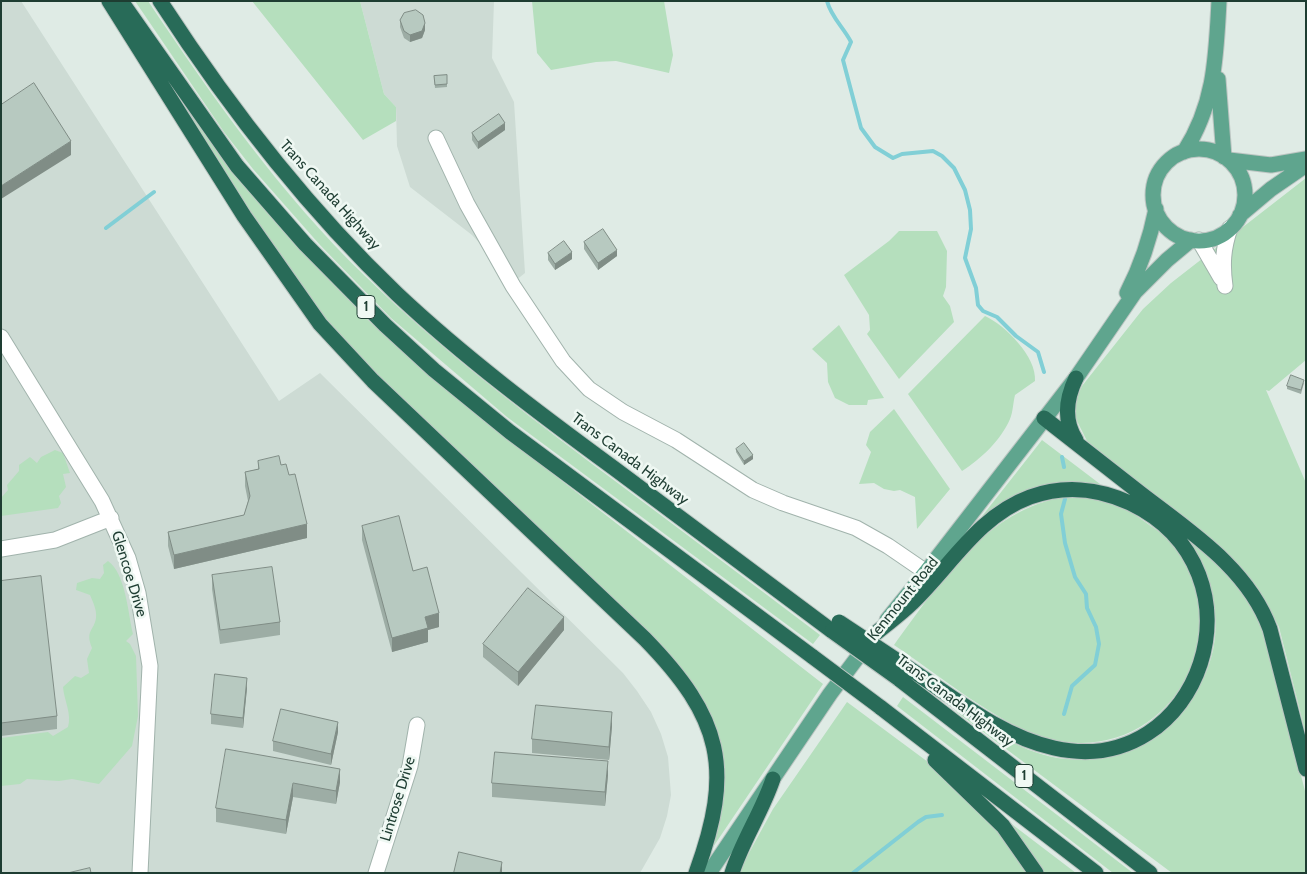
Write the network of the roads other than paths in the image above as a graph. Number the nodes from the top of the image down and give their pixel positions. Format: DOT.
graph roads {
  1 [pos="109,1"];
  2 [pos="121,1"];
  3 [pos="160,1"];
  4 [pos="1219,1"];
  5 [pos="1216,62"];
  6 [pos="436,138"];
  7 [pos="1184,152"];
  8 [pos="1227,158"];
  9 [pos="1306,159"];
  10 [pos="1306,165"];
  11 [pos="1156,209"];
  12 [pos="1240,214"];
  13 [pos="1230,228"];
  14 [pos="1195,240"];
  15 [pos="1106,332"];
  16 [pos="1,337"];
  17 [pos="1076,378"];
  18 [pos="1041,421"];
  19 [pos="1082,448"];
  20 [pos="1154,516"];
  21 [pos="111,518"];
  22 [pos="1,549"];
  23 [pos="926,572"];
  24 [pos="876,633"];
  25 [pos="903,673"];
  26 [pos="880,707"];
  27 [pos="417,725"];
  28 [pos="1306,768"];
  29 [pos="773,779"];
  30 [pos="140,873"];
  31 [pos="376,873"];
  32 [pos="696,873"];
  33 [pos="709,873"];
  34 [pos="732,873"];
  35 [pos="1036,873"];
  36 [pos="1096,873"];
  37 [pos="1150,873"];
  1 -- 32 [label="highway"];
  2 -- 26 [label="highway, 1, bridge"];
  3 -- 25 [label="highway, Trans Canada Highway / 1, bridge"];
  4 -- 5 [label="main road"];
  5 -- 7 [label="main road"];
  5 -- 8 [label="main road"];
  6 -- 23 [label="street"];
  7 -- 8 [label="main road"];
  7 -- 11 [label="main road"];
  8 -- 9 [label="main road"];
  8 -- 12 [label="main road"];
  10 -- 12 [label="main road"];
  11 -- 14 [label="main road"];
  11 -- 15 [label="main road, Kenmount Road"];
  12 -- 13 [label="main road"];
  13 -- 14 [label="main road"];
  13 -- 14 [label="street"];
  14 -- 15 [label="main road, Kenmount Road"];
  15 -- 17 [label="main road, Kenmount Road"];
  16 -- 21 [label="street, Glencoe Drive"];
  17 -- 18 [label="main road, Kenmount Road"];
  17 -- 19 [label="highway"];
  18 -- 19 [label="highway"];
  18 -- 20 [label="highway"];
  18 -- 23 [label="main road, Kenmount Road"];
  19 -- 28 [label="highway"];
  20 -- 24 [label="highway"];
  20 -- 25 [label="highway"];
  21 -- 22 [label="street"];
  21 -- 30 [label="street, Glencoe Drive"];
  23 -- 24 [label="main road, Kenmount Road"];
  24 -- 29 [label="main road, Kenmount Road"];
  25 -- 37 [label="highway, Trans Canada Highway / 1"];
  26 -- 35 [label="highway"];
  26 -- 36 [label="highway, 1"];
  27 -- 31 [label="street, Lintrose Drive"];
  29 -- 33 [label="main road, Kenmount Road"];
  29 -- 34 [label="highway"];
}
